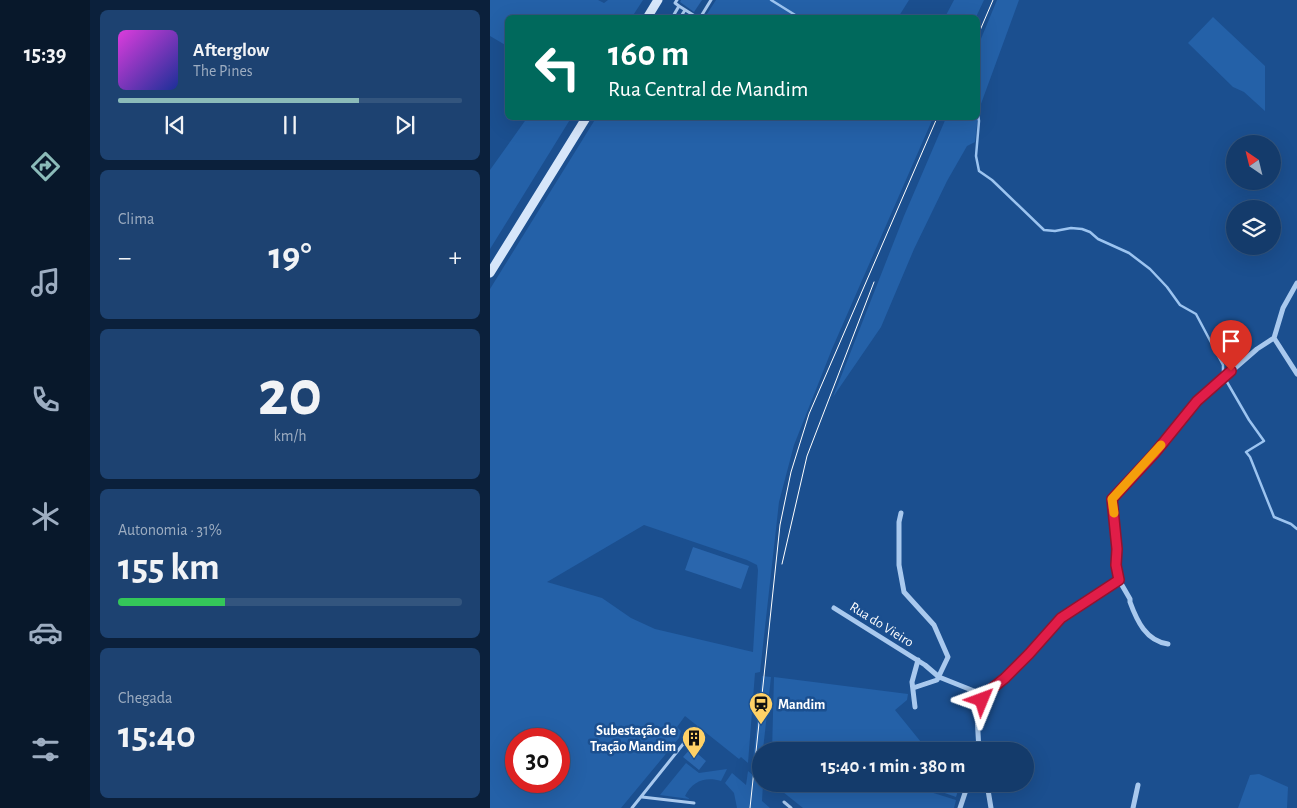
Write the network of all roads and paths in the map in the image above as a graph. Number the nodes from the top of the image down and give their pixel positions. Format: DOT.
graph roads {
  1 [pos="658,0"];
  2 [pos="677,0"];
  3 [pos="711,0"];
  4 [pos="680,6"];
  5 [pos="685,10"];
  6 [pos="691,13"];
  7 [pos="649,15"];
  8 [pos="674,15"];
  9 [pos="682,15"];
  10 [pos="694,15"];
  11 [pos="701,15"];
  12 [pos="585,120"];
  13 [pos="490,273"];
  14 [pos="1297,283"];
  15 [pos="1274,338"];
  16 [pos="1297,374"];
  17 [pos="901,513"];
  18 [pos="1119,580"];
  19 [pos="834,608"];
  20 [pos="1168,644"];
  21 [pos="918,660"];
  22 [pos="939,677"];
  23 [pos="914,688"];
  24 [pos="984,695"];
  25 [pos="915,707"];
  26 [pos="692,733"];
  27 [pos="978,742"];
  28 [pos="1138,785"];
  29 [pos="965,792"];
  30 [pos="989,792"];
  31 [pos="641,797"];
  32 [pos="784,802"];
  33 [pos="694,803"];
  34 [pos="632,808"];
  35 [pos="791,808"];
  36 [pos="960,808"];
  37 [pos="991,808"];
  38 [pos="1133,808"];
  1 -- 7 [label="main road"];
  2 -- 4 [label="lane"];
  3 -- 11 [label="lane"];
  4 -- 5 [label="lane"];
  4 -- 8 [label="lane"];
  5 -- 6 [label="lane"];
  5 -- 9 [label="lane"];
  6 -- 10 [label="lane"];
  12 -- 13 [label="main road"];
  14 -- 15 [label="street"];
  15 -- 16 [label="street"];
  15 -- 18 [label="street"];
  17 -- 22 [label="street"];
  18 -- 20 [label="street"];
  18 -- 24 [label="street"];
  19 -- 21 [label="street, Rua do Vieiro"];
  21 -- 22 [label="street, Rua do Vieiro"];
  21 -- 23 [label="street"];
  22 -- 23 [label="street"];
  22 -- 24 [label="street, Rua do Vieiro"];
  23 -- 25 [label="street"];
  24 -- 27 [label="street"];
  26 -- 31 [label="lane"];
  28 -- 38 [label="street"];
  29 -- 36 [label="street"];
  30 -- 37 [label="street"];
  31 -- 33 [label="lane"];
  31 -- 34 [label="lane"];
  32 -- 35 [label="lane"];
}
